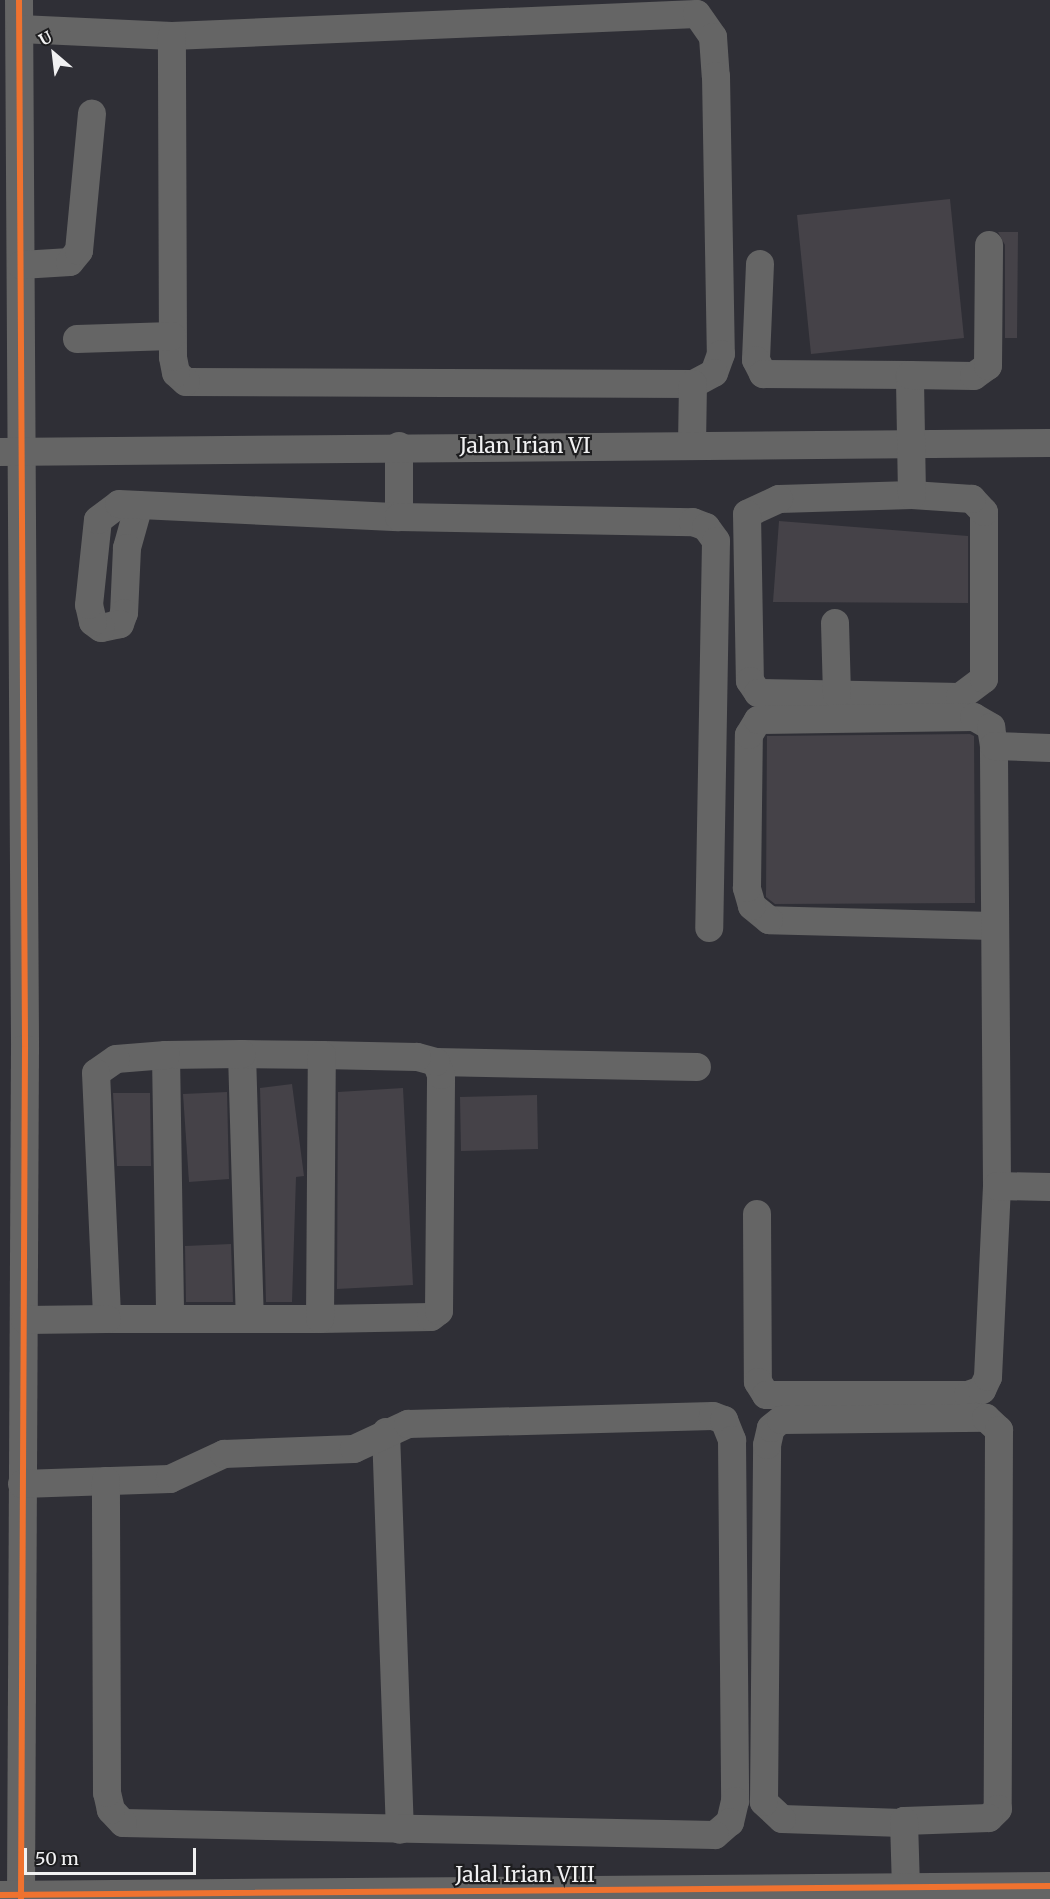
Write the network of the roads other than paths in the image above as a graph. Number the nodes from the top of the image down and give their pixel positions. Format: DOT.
graph roads {
  1 [pos="20,0"];
  2 [pos="20,29"];
  3 [pos="172,36"];
  4 [pos="92,114"];
  5 [pos="989,245"];
  6 [pos="760,264"];
  7 [pos="21,265"];
  8 [pos="172,336"];
  9 [pos="77,339"];
  10 [pos="910,375"];
  11 [pos="693,384"];
  12 [pos="1050,443"];
  13 [pos="399,446"];
  14 [pos="692,446"];
  15 [pos="911,446"];
  16 [pos="11,453"];
  17 [pos="912,495"];
  18 [pos="139,506"];
  19 [pos="399,517"];
  20 [pos="835,623"];
  21 [pos="837,694"];
  22 [pos="994,747"];
  23 [pos="1050,748"];
  24 [pos="993,926"];
  25 [pos="708,928"];
  26 [pos="242,1054"];
  27 [pos="166,1055"];
  28 [pos="322,1055"];
  29 [pos="436,1062"];
  30 [pos="698,1067"];
  31 [pos="997,1186"];
  32 [pos="1050,1187"];
  33 [pos="757,1214"];
  34 [pos="320,1318"];
  35 [pos="170,1319"];
  36 [pos="250,1319"];
  37 [pos="25,1320"];
  38 [pos="107,1320"];
  39 [pos="386,1432"];
  40 [pos="106,1481"];
  41 [pos="22,1484"];
  42 [pos="902,1823"];
  43 [pos="400,1830"];
  44 [pos="1050,1886"];
  45 [pos="906,1889"];
  46 [pos="14,1896"];
  1 -- 2 [label="street"];
  2 -- 3 [label="street"];
  2 -- 7 [label="street"];
  3 -- 8 [label="street"];
  3 -- 11 [label="street"];
  4 -- 7 [label="street"];
  5 -- 10 [label="street"];
  6 -- 10 [label="street"];
  7 -- 16 [label="street"];
  8 -- 9 [label="street"];
  8 -- 11 [label="street"];
  10 -- 15 [label="street"];
  11 -- 14 [label="street"];
  12 -- 15 [label="street, Jalan Irian VI"];
  13 -- 14 [label="street, Jalan Irian VI"];
  13 -- 16 [label="street, Jalan Irian VI"];
  13 -- 19 [label="street"];
  14 -- 15 [label="street, Jalan Irian VI"];
  15 -- 17 [label="street"];
  16 -- 37 [label="street"];
  17 -- 21 [label="street"];
  17 -- 21 [label="street"];
  18 -- 19 [label="street"];
  19 -- 25 [label="street"];
  20 -- 21 [label="street"];
  22 -- 23 [label="street"];
  22 -- 24 [label="street"];
  22 -- 24 [label="street"];
  24 -- 31 [label="street"];
  26 -- 27 [label="street"];
  26 -- 28 [label="street"];
  26 -- 36 [label="street"];
  27 -- 35 [label="street"];
  27 -- 38 [label="street"];
  28 -- 29 [label="street"];
  28 -- 34 [label="street"];
  29 -- 30 [label="street"];
  29 -- 34 [label="street"];
  31 -- 32 [label="street"];
  31 -- 33 [label="street"];
  34 -- 36 [label="street"];
  35 -- 36 [label="street"];
  35 -- 38 [label="street"];
  37 -- 38 [label="street"];
  37 -- 41 [label="street"];
  39 -- 40 [label="street"];
  39 -- 43 [label="street"];
  39 -- 43 [label="street"];
  40 -- 41 [label="street"];
  40 -- 43 [label="street"];
  41 -- 46 [label="street"];
  42 -- 42 [label="street"];
  42 -- 45 [label="street"];
  44 -- 45 [label="street, Jalal Irian VIII"];
  45 -- 46 [label="street, Jalal Irian VIII"];
}
